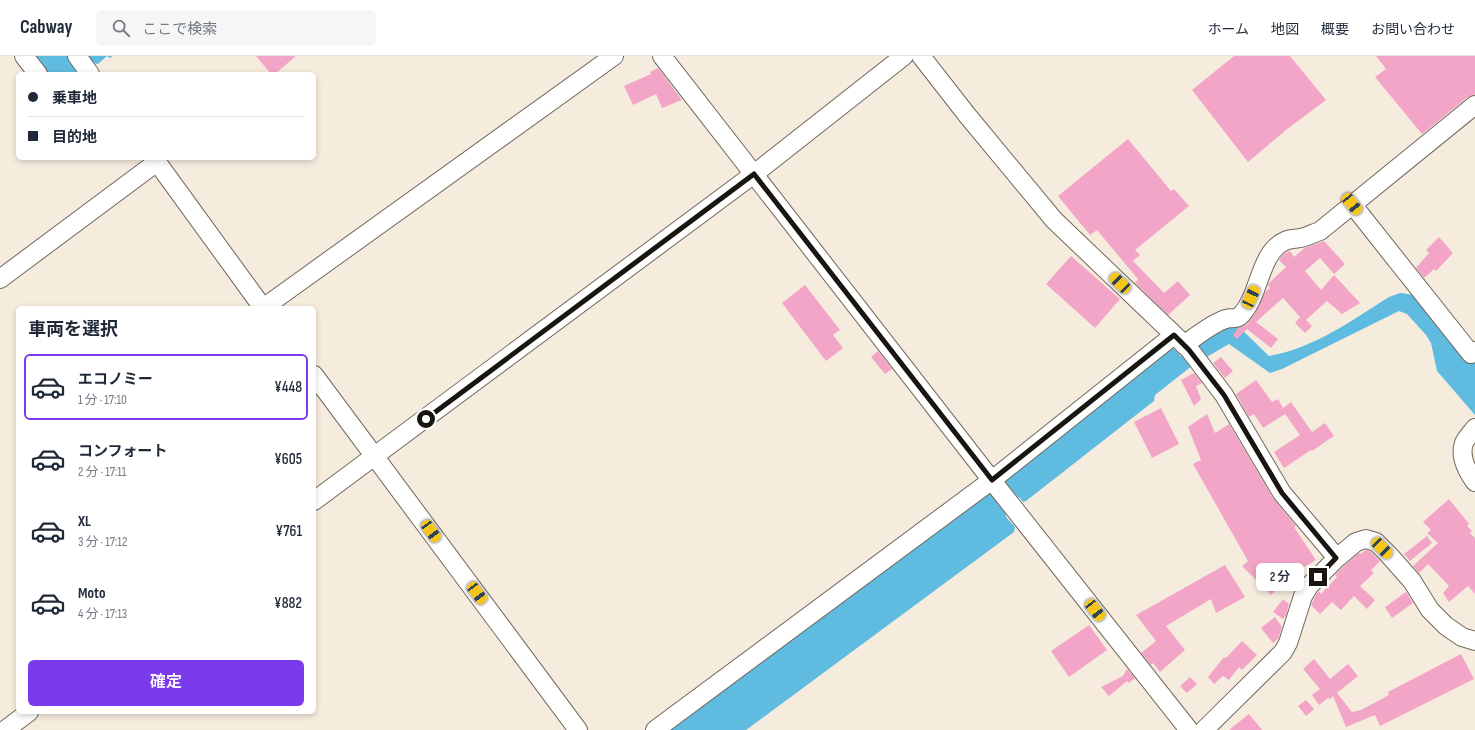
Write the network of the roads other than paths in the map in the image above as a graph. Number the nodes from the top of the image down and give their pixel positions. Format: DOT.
graph roads {
  1 [pos="24,56"];
  2 [pos="614,56"];
  3 [pos="662,56"];
  4 [pos="904,56"];
  5 [pos="922,56"];
  6 [pos="36,72"];
  7 [pos="1475,105"];
  8 [pos="156,160"];
  9 [pos="754,174"];
  10 [pos="1352,204"];
  11 [pos="0,279"];
  12 [pos="262,306"];
  13 [pos="266,306"];
  14 [pos="1179,340"];
  15 [pos="1475,351"];
  16 [pos="316,378"];
  17 [pos="1475,428"];
  18 [pos="375,456"];
  19 [pos="1475,482"];
  20 [pos="994,484"];
  21 [pos="316,500"];
  22 [pos="1336,558"];
  23 [pos="1475,642"];
  24 [pos="26,714"];
  25 [pos="1207,729"];
  26 [pos="5,730"];
  27 [pos="578,730"];
  28 [pos="655,730"];
  29 [pos="1189,730"];
  1 -- 6 [label="street"];
  2 -- 13 [label="street"];
  3 -- 9 [label="street"];
  4 -- 9 [label="street"];
  5 -- 14 [label="street"];
  7 -- 10 [label="street"];
  8 -- 11 [label="street"];
  8 -- 12 [label="street"];
  9 -- 18 [label="street"];
  9 -- 20 [label="street"];
  10 -- 14 [label="street"];
  10 -- 15 [label="street"];
  14 -- 20 [label="street"];
  14 -- 22 [label="street"];
  16 -- 18 [label="street"];
  17 -- 19 [label="street"];
  18 -- 21 [label="street"];
  18 -- 27 [label="street"];
  20 -- 28 [label="street"];
  20 -- 29 [label="street"];
  22 -- 23 [label="street"];
  22 -- 25 [label="street"];
  24 -- 26 [label="street"];
}
